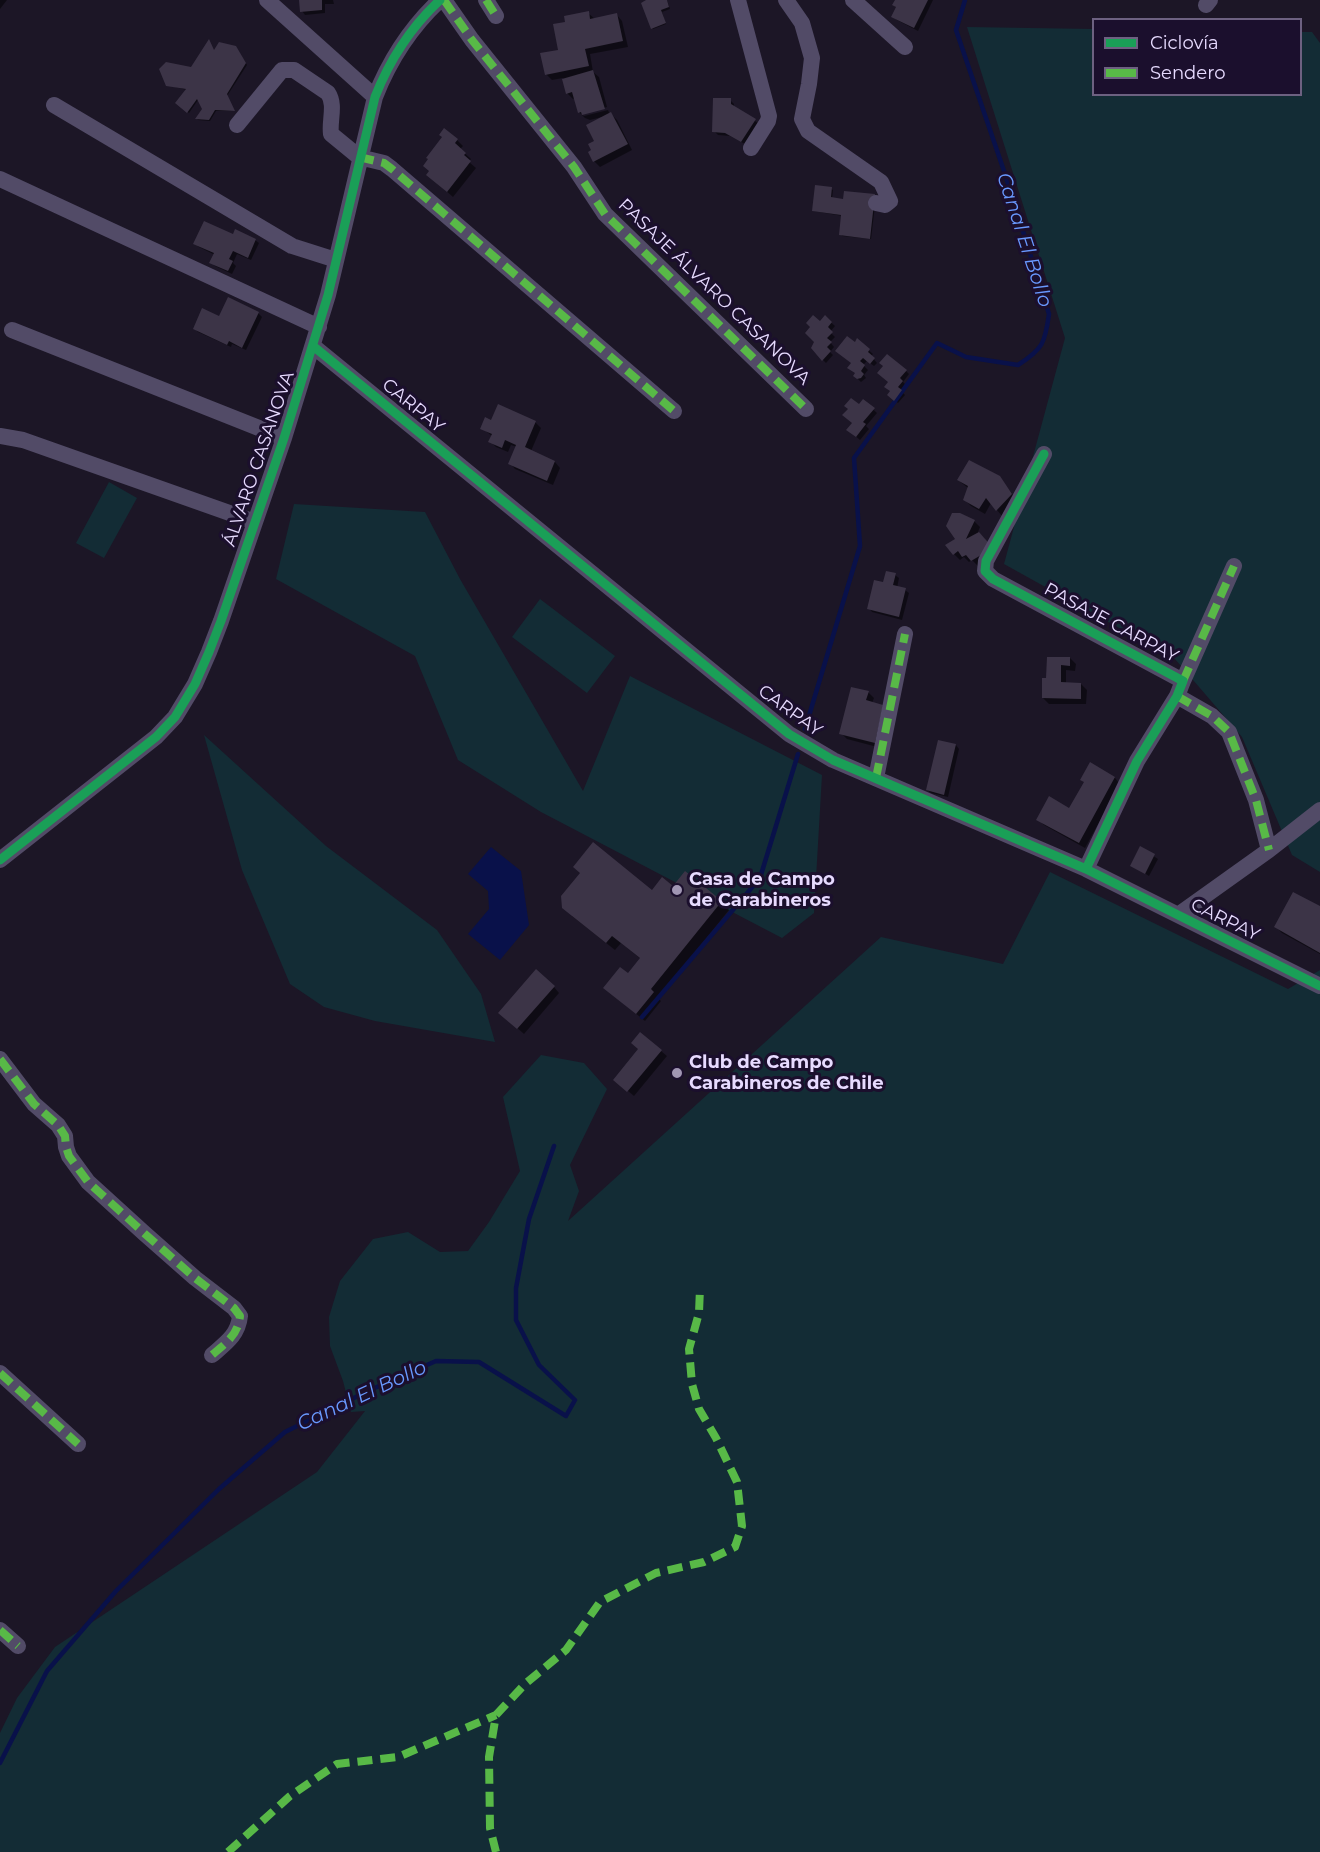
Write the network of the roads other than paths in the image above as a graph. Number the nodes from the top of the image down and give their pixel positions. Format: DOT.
graph roads {
  1 [pos="267,0"];
  2 [pos="486,0"];
  3 [pos="738,0"];
  4 [pos="786,0"];
  5 [pos="853,0"];
  6 [pos="435,2"];
  7 [pos="496,16"];
  8 [pos="905,48"];
  9 [pos="375,97"];
  10 [pos="54,105"];
  11 [pos="237,125"];
  12 [pos="751,148"];
  13 [pos="359,157"];
  14 [pos="0,179"];
  15 [pos="876,203"];
  16 [pos="336,260"];
  17 [pos="319,327"];
  18 [pos="12,330"];
  19 [pos="313,346"];
  20 [pos="806,409"];
  21 [pos="674,411"];
  22 [pos="0,436"];
  23 [pos="284,438"];
  24 [pos="1044,454"];
  25 [pos="255,522"];
  26 [pos="1234,567"];
  27 [pos="905,634"];
  28 [pos="1180,688"];
  29 [pos="876,778"];
  30 [pos="1320,810"];
  31 [pos="1269,850"];
  32 [pos="0,860"];
  33 [pos="1086,869"];
  34 [pos="1178,915"];
  35 [pos="1320,986"];
  36 [pos="0,1059"];
  37 [pos="212,1355"];
  38 [pos="0,1373"];
  39 [pos="78,1444"];
  40 [pos="0,1630"];
  41 [pos="18,1646"];
  1 -- 9 [label="street"];
  2 -- 7 [label="street"];
  3 -- 12 [label="street"];
  4 -- 15 [label="street"];
  5 -- 8 [label="street"];
  6 -- 9 [label="street, ÁLVARO CASANOVA"];
  6 -- 20 [label="street, PASAJE ÁLVARO CASANOVA"];
  9 -- 13 [label="street, ÁLVARO CASANOVA"];
  10 -- 16 [label="street"];
  11 -- 13 [label="street"];
  13 -- 16 [label="street, ÁLVARO CASANOVA"];
  13 -- 21 [label="street"];
  14 -- 17 [label="street"];
  16 -- 17 [label="street, ÁLVARO CASANOVA"];
  17 -- 19 [label="street, ÁLVARO CASANOVA"];
  18 -- 23 [label="street"];
  19 -- 23 [label="street, ÁLVARO CASANOVA"];
  19 -- 29 [label="street, CARPAY"];
  22 -- 25 [label="street"];
  23 -- 25 [label="street, ÁLVARO CASANOVA"];
  24 -- 28 [label="street, PASAJE CARPAY"];
  25 -- 32 [label="street, ÁLVARO CASANOVA"];
  26 -- 28 [label="street, PASAJE CARPAY"];
  27 -- 29 [label="street"];
  28 -- 31 [label="street, PASAJE CARPAY"];
  28 -- 33 [label="street, PASAJE CARPAY"];
  29 -- 33 [label="street, CARPAY"];
  30 -- 31 [label="street"];
  31 -- 34 [label="street"];
  33 -- 34 [label="street, CARPAY"];
  34 -- 35 [label="street, CARPAY"];
  36 -- 37 [label="street"];
  38 -- 39 [label="street"];
  40 -- 41 [label="street"];
}
